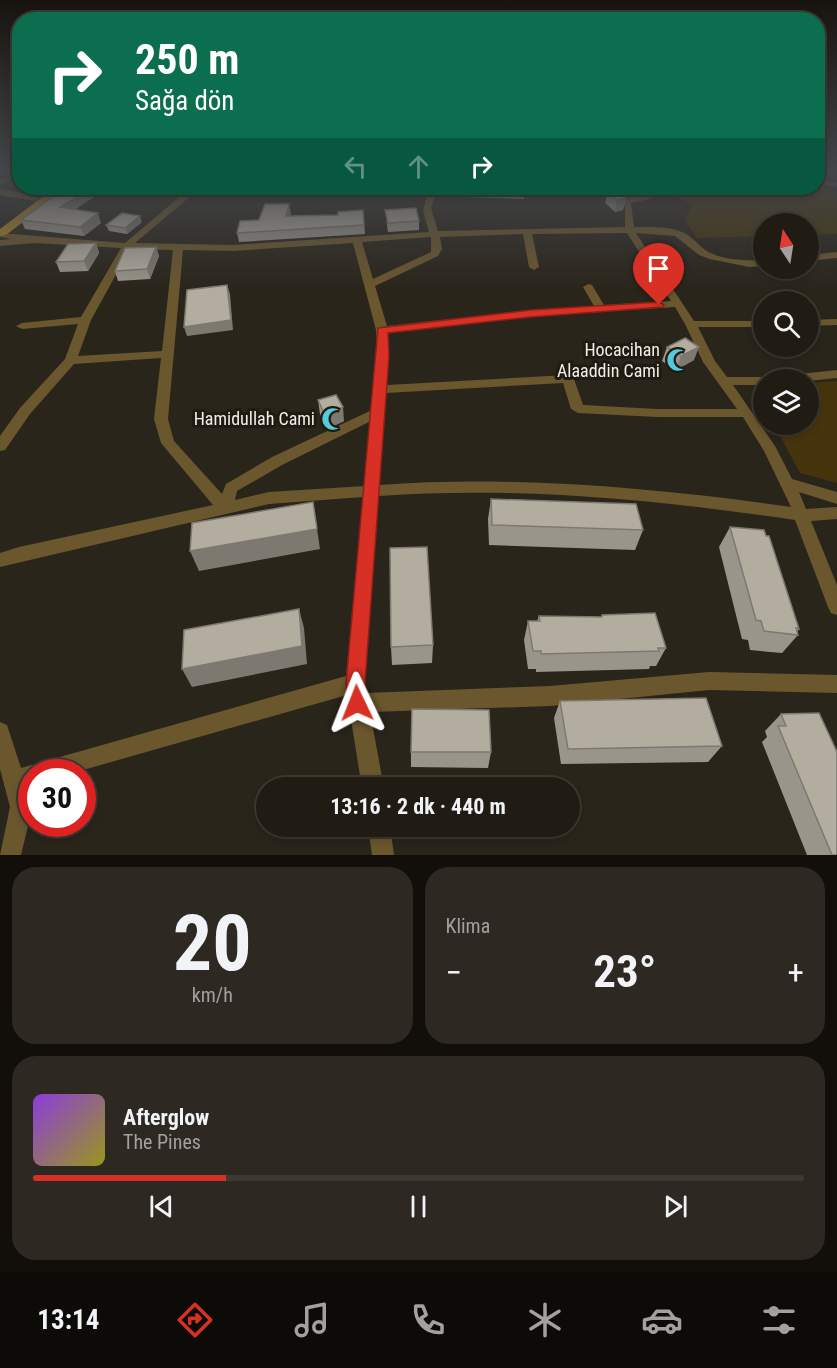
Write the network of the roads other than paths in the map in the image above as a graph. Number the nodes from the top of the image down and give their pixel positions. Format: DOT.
graph roads {
  1 [pos="16,210"];
  2 [pos="33,210"];
  3 [pos="168,210"];
  4 [pos="427,210"];
  5 [pos="629,210"];
  6 [pos="0,220"];
  7 [pos="630,230"];
  8 [pos="527,232"];
  9 [pos="434,234"];
  10 [pos="1,236"];
  11 [pos="357,241"];
  12 [pos="127,246"];
  13 [pos="178,248"];
  14 [pos="837,255"];
  15 [pos="819,257"];
  16 [pos="753,264"];
  17 [pos="534,267"];
  18 [pos="370,284"];
  19 [pos="588,286"];
  20 [pos="678,304"];
  21 [pos="601,309"];
  22 [pos="85,320"];
  23 [pos="837,322"];
  24 [pos="819,323"];
  25 [pos="691,324"];
  26 [pos="753,324"];
  27 [pos="22,326"];
  28 [pos="382,330"];
  29 [pos="166,354"];
  30 [pos="71,360"];
  31 [pos="837,374"];
  32 [pos="819,376"];
  33 [pos="722,381"];
  34 [pos="753,381"];
  35 [pos="380,389"];
  36 [pos="377,413"];
  37 [pos="747,413"];
  38 [pos="0,446"];
  39 [pos="787,483"];
  40 [pos="370,491"];
  41 [pos="837,498"];
  42 [pos="225,508"];
  43 [pos="837,513"];
  44 [pos="802,515"];
  45 [pos="0,560"];
  46 [pos="837,607"];
  47 [pos="355,683"];
  48 [pos="837,684"];
  49 [pos="357,703"];
  50 [pos="0,732"];
  51 [pos="87,759"];
  52 [pos="18,770"];
  53 [pos="371,777"];
  54 [pos="18,820"];
  55 [pos="381,837"];
  56 [pos="10,855"];
  57 [pos="383,855"];
  1 -- 6 [label="main road"];
  2 -- 10 [label="main road"];
  3 -- 12 [label="street"];
  4 -- 9 [label="street"];
  5 -- 7 [label="street"];
  7 -- 8 [label="street"];
  7 -- 16 [label="street"];
  7 -- 20 [label="street"];
  8 -- 9 [label="street"];
  8 -- 17 [label="street"];
  9 -- 11 [label="street"];
  9 -- 18 [label="street"];
  10 -- 12 [label="street"];
  11 -- 13 [label="street"];
  11 -- 18 [label="street"];
  12 -- 13 [label="street"];
  12 -- 22 [label="street"];
  13 -- 29 [label="street"];
  14 -- 15 [label="street"];
  18 -- 28 [label="street"];
  19 -- 21 [label="street"];
  20 -- 21 [label="street"];
  20 -- 25 [label="street"];
  21 -- 28 [label="street"];
  22 -- 27 [label="street"];
  22 -- 30 [label="street"];
  23 -- 24 [label="street"];
  25 -- 26 [label="street"];
  25 -- 33 [label="street"];
  28 -- 35 [label="street"];
  29 -- 30 [label="street"];
  29 -- 42 [label="street"];
  30 -- 38 [label="street"];
  31 -- 32 [label="street"];
  33 -- 34 [label="street"];
  33 -- 37 [label="street"];
  35 -- 36 [label="street"];
  35 -- 37 [label="street"];
  36 -- 40 [label="street"];
  36 -- 42 [label="street"];
  37 -- 39 [label="street"];
  39 -- 41 [label="street"];
  39 -- 44 [label="street"];
  40 -- 42 [label="street"];
  40 -- 44 [label="street"];
  40 -- 47 [label="street"];
  42 -- 45 [label="street"];
  43 -- 44 [label="street"];
  44 -- 46 [label="street"];
  47 -- 49 [label="street"];
  47 -- 51 [label="street"];
  48 -- 49 [label="street"];
  49 -- 53 [label="street"];
  50 -- 52 [label="street"];
  54 -- 56 [label="street"];
  55 -- 57 [label="street"];
}
